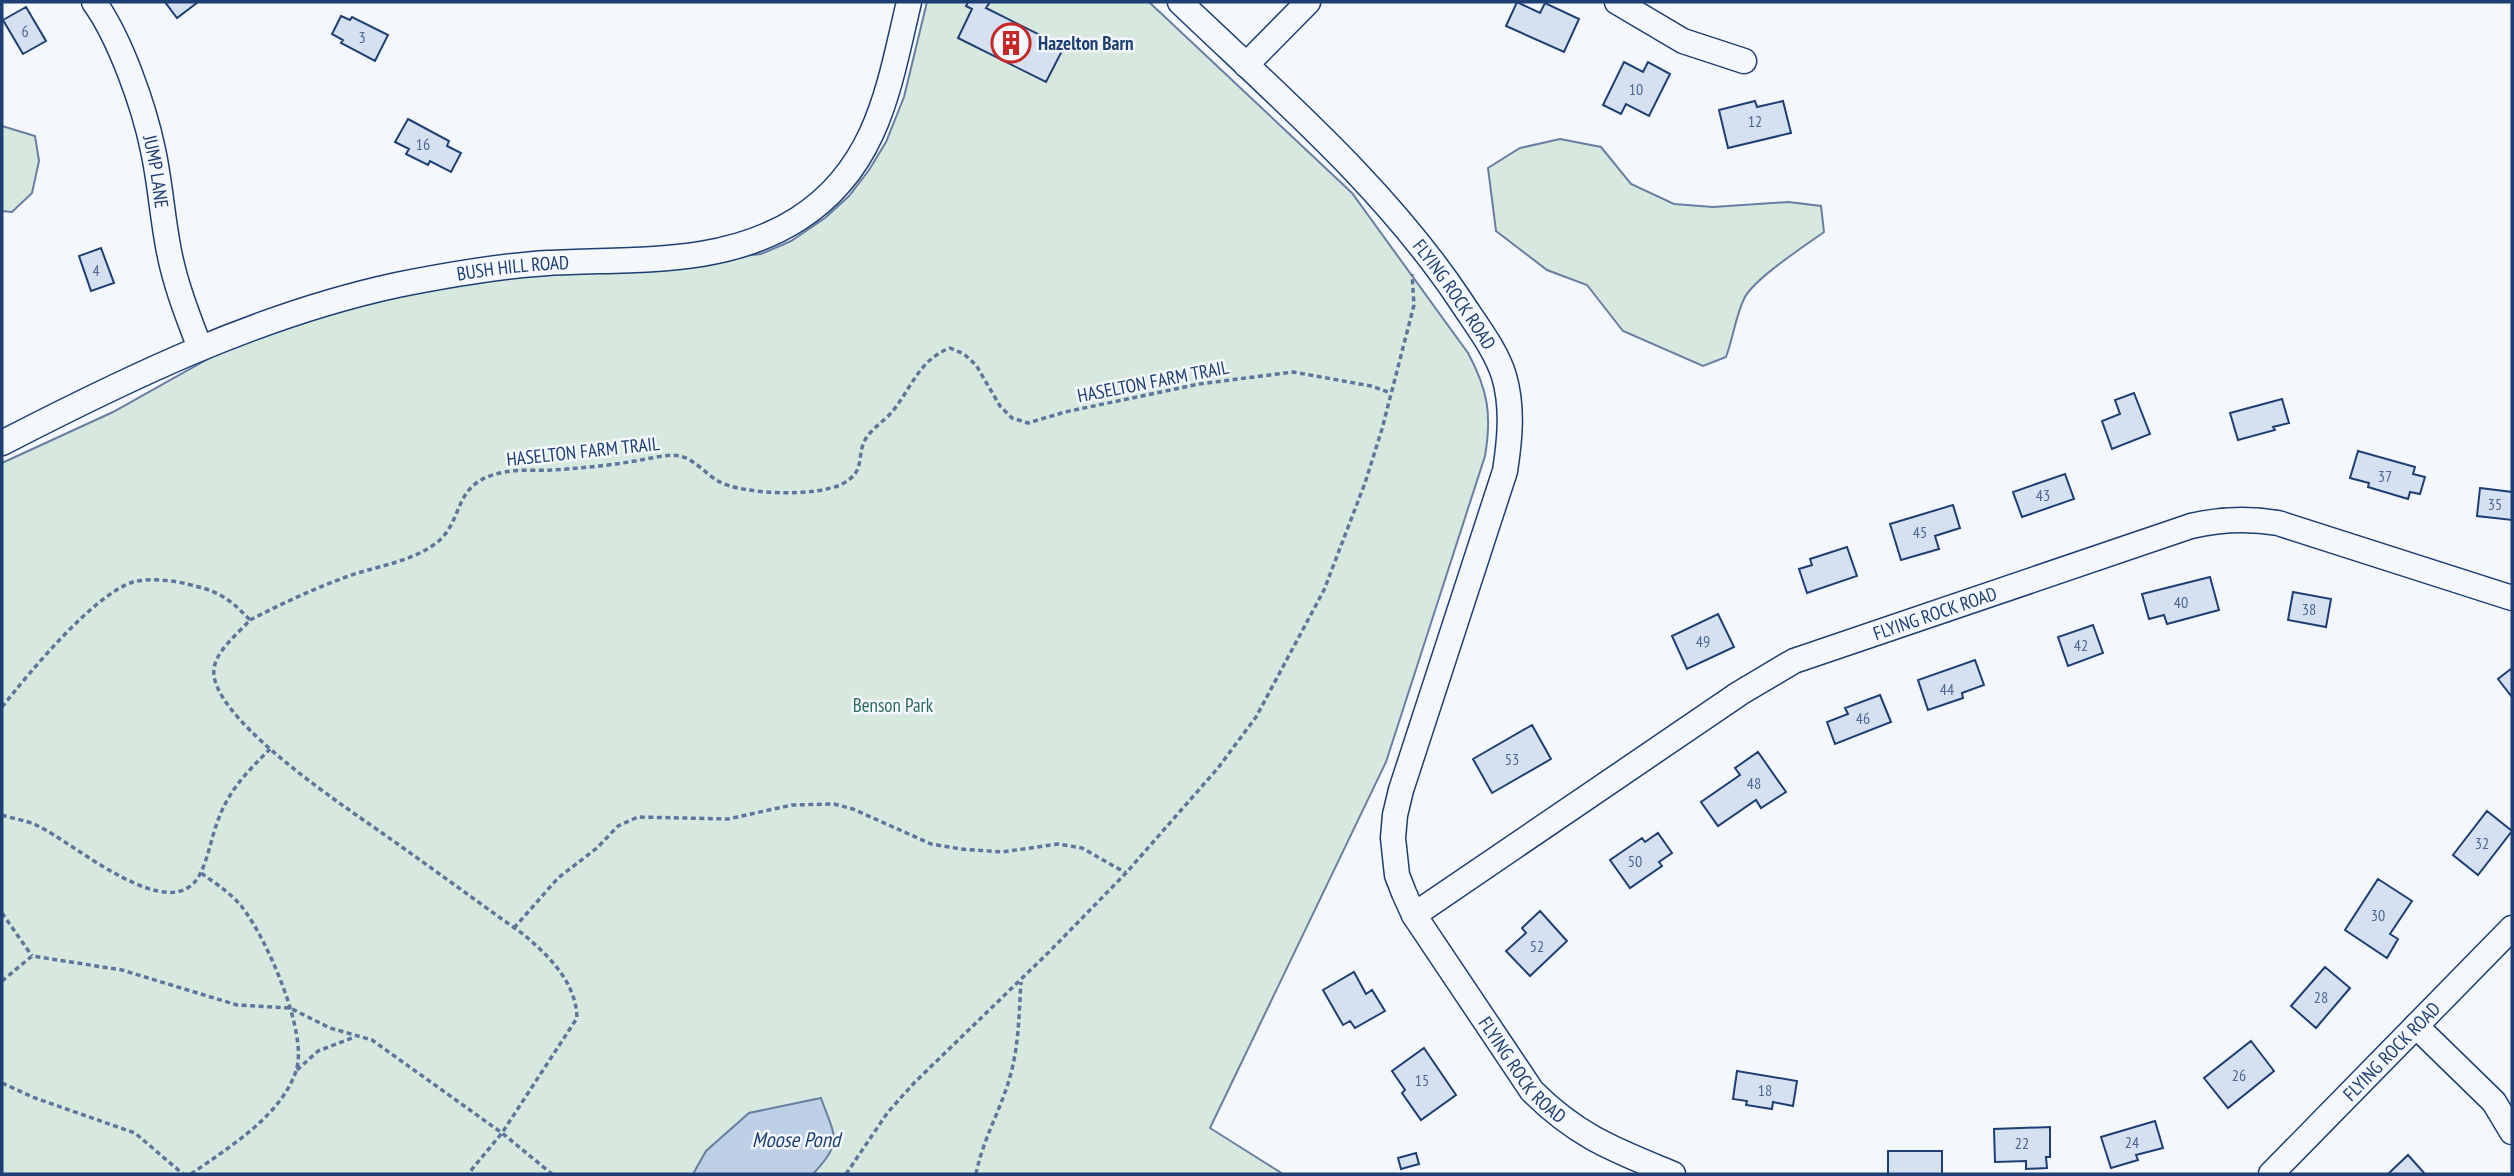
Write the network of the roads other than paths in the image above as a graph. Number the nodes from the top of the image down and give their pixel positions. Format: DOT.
graph roads {
  1 [pos="94,2"];
  2 [pos="909,2"];
  3 [pos="1180,2"];
  4 [pos="1308,2"];
  5 [pos="1617,2"];
  6 [pos="1744,61"];
  7 [pos="1246,65"];
  8 [pos="200,348"];
  9 [pos="2,443"];
  10 [pos="2512,598"];
  11 [pos="1414,915"];
  12 [pos="2512,928"];
  13 [pos="2416,1026"];
  14 [pos="2512,1132"];
  15 [pos="1673,1174"];
  16 [pos="2271,1174"];
  1 -- 8 [label="street, JUMP LANE"];
  2 -- 8 [label="street, BUSH HILL ROAD"];
  3 -- 7 [label="street, FLYING ROCK ROAD"];
  4 -- 7 [label="street"];
  5 -- 6 [label="street"];
  7 -- 11 [label="street, FLYING ROCK ROAD"];
  8 -- 9 [label="street, BUSH HILL ROAD"];
  10 -- 11 [label="street, FLYING ROCK ROAD"];
  11 -- 15 [label="street, FLYING ROCK ROAD"];
  12 -- 13 [label="street, FLYING ROCK ROAD"];
  13 -- 14 [label="street"];
  13 -- 16 [label="street, FLYING ROCK ROAD"];
}
